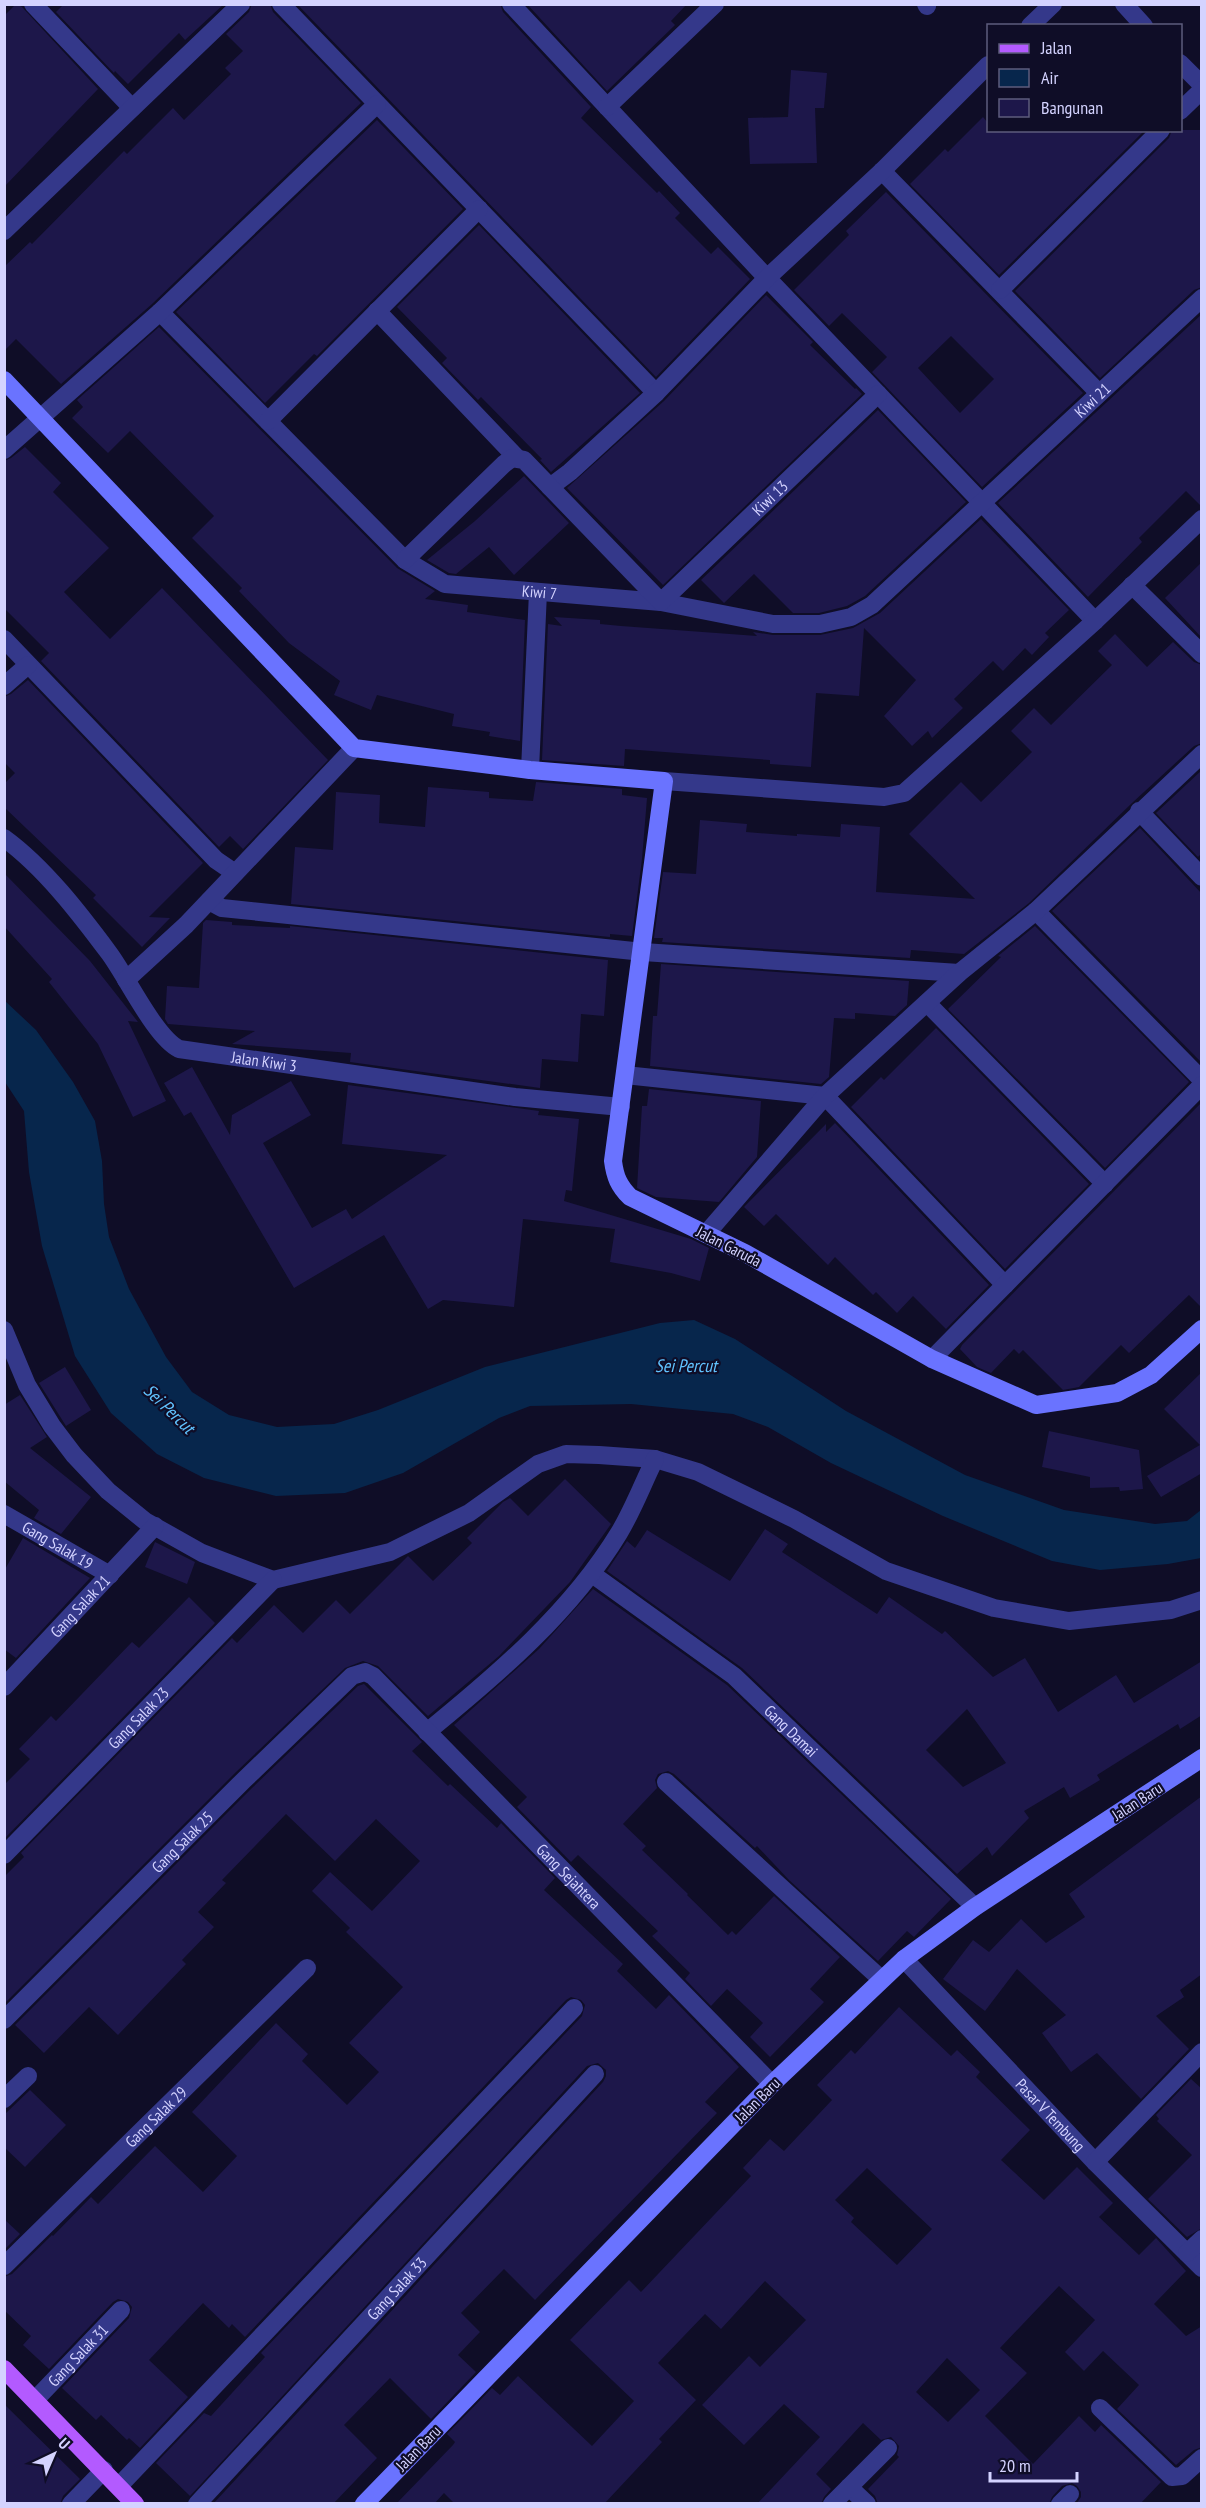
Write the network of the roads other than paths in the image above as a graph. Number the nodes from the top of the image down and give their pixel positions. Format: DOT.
graph roads {
  1 [pos="33,4"];
  2 [pos="241,4"];
  3 [pos="281,4"];
  4 [pos="511,4"];
  5 [pos="714,4"];
  6 [pos="1053,4"];
  7 [pos="1124,4"];
  8 [pos="1032,24"];
  9 [pos="1142,24"];
  10 [pos="987,65"];
  11 [pos="1182,65"];
  12 [pos="1202,85"];
  13 [pos="1202,90"];
  14 [pos="377,104"];
  15 [pos="607,107"];
  16 [pos="132,108"];
  17 [pos="1182,109"];
  18 [pos="1159,132"];
  19 [pos="882,171"];
  20 [pos="479,209"];
  21 [pos="4,231"];
  22 [pos="767,278"];
  23 [pos="1000,290"];
  24 [pos="1202,298"];
  25 [pos="377,311"];
  26 [pos="160,312"];
  27 [pos="4,380"];
  28 [pos="656,393"];
  29 [pos="1099,393"];
  30 [pos="878,394"];
  31 [pos="41,417"];
  32 [pos="268,421"];
  33 [pos="4,450"];
  34 [pos="517,458"];
  35 [pos="550,486"];
  36 [pos="982,503"];
  37 [pos="1202,519"];
  38 [pos="405,560"];
  39 [pos="1132,585"];
  40 [pos="538,592"];
  41 [pos="661,602"];
  42 [pos="1095,621"];
  43 [pos="4,639"];
  44 [pos="1202,654"];
  45 [pos="28,665"];
  46 [pos="4,686"];
  47 [pos="354,748"];
  48 [pos="1202,754"];
  49 [pos="530,770"];
  50 [pos="664,780"];
  51 [pos="1139,811"];
  52 [pos="4,838"];
  53 [pos="235,873"];
  54 [pos="1202,877"];
  55 [pos="208,901"];
  56 [pos="1036,911"];
  57 [pos="643,952"];
  58 [pos="959,973"];
  59 [pos="126,980"];
  60 [pos="927,1003"];
  61 [pos="625,1075"];
  62 [pos="1202,1080"];
  63 [pos="1202,1085"];
  64 [pos="825,1096"];
  65 [pos="621,1107"];
  66 [pos="1105,1184"];
  67 [pos="706,1234"];
  68 [pos="1005,1285"];
  69 [pos="1202,1329"];
  70 [pos="4,1330"];
  71 [pos="932,1359"];
  72 [pos="655,1459"];
  73 [pos="4,1514"];
  74 [pos="155,1526"];
  75 [pos="592,1574"];
  76 [pos="110,1575"];
  77 [pos="273,1580"];
  78 [pos="1202,1600"];
  79 [pos="365,1672"];
  80 [pos="4,1687"];
  81 [pos="427,1732"];
  82 [pos="1202,1758"];
  83 [pos="666,1782"];
  84 [pos="4,1855"];
  85 [pos="975,1907"];
  86 [pos="904,1959"];
  87 [pos="307,1968"];
  88 [pos="881,1979"];
  89 [pos="574,2007"];
  90 [pos="4,2020"];
  91 [pos="1202,2052"];
  92 [pos="595,2074"];
  93 [pos="28,2076"];
  94 [pos="772,2084"];
  95 [pos="4,2099"];
  96 [pos="1095,2162"];
  97 [pos="1202,2240"];
  98 [pos="1187,2253"];
  99 [pos="4,2266"];
  100 [pos="1202,2268"];
  101 [pos="121,2310"];
  102 [pos="4,2369"];
  103 [pos="35,2400"];
  104 [pos="1100,2408"];
  105 [pos="888,2448"];
  106 [pos="1202,2458"];
  107 [pos="104,2470"];
  108 [pos="119,2486"];
  109 [pos="849,2487"];
  110 [pos="71,2504"];
  111 [pos="135,2504"];
  112 [pos="198,2504"];
  113 [pos="364,2504"];
  114 [pos="832,2504"];
  115 [pos="867,2504"];
  1 -- 16 [label="street"];
  2 -- 16 [label="street"];
  3 -- 14 [label="street"];
  4 -- 15 [label="street"];
  5 -- 15 [label="street"];
  6 -- 8 [label="street"];
  7 -- 9 [label="street"];
  10 -- 19 [label="street"];
  11 -- 12 [label="street"];
  13 -- 17 [label="street"];
  14 -- 20 [label="street"];
  14 -- 26 [label="street"];
  15 -- 22 [label="street"];
  16 -- 21 [label="street"];
  18 -- 23 [label="street"];
  19 -- 22 [label="street"];
  19 -- 23 [label="street"];
  20 -- 25 [label="street"];
  20 -- 28 [label="street"];
  22 -- 28 [label="street"];
  22 -- 30 [label="street"];
  23 -- 29 [label="street"];
  24 -- 29 [label="street, Kiwi 21"];
  25 -- 32 [label="street"];
  25 -- 34 [label="street"];
  26 -- 31 [label="street"];
  26 -- 32 [label="street, Kiwi 7"];
  27 -- 31 [label="street"];
  28 -- 35 [label="street"];
  29 -- 36 [label="street, Kiwi 21"];
  30 -- 36 [label="street"];
  30 -- 41 [label="street, Kiwi 13"];
  31 -- 33 [label="street"];
  31 -- 47 [label="street"];
  32 -- 38 [label="street, Kiwi 7"];
  34 -- 35 [label="street"];
  34 -- 38 [label="street"];
  35 -- 41 [label="street"];
  36 -- 41 [label="street, Kiwi 7"];
  36 -- 42 [label="street"];
  37 -- 39 [label="street"];
  38 -- 40 [label="street, Kiwi 7"];
  39 -- 42 [label="street"];
  39 -- 44 [label="street"];
  40 -- 41 [label="street, Kiwi 7"];
  40 -- 49 [label="street"];
  42 -- 50 [label="street"];
  43 -- 45 [label="street"];
  45 -- 46 [label="street"];
  45 -- 53 [label="street"];
  47 -- 49 [label="street"];
  47 -- 53 [label="street"];
  48 -- 51 [label="street"];
  49 -- 50 [label="street"];
  50 -- 57 [label="street, Jalan Garuda"];
  51 -- 54 [label="street"];
  51 -- 56 [label="street"];
  52 -- 59 [label="street, Jalan Kiwi 3"];
  53 -- 55 [label="street"];
  55 -- 57 [label="street"];
  55 -- 59 [label="street"];
  56 -- 58 [label="street"];
  56 -- 62 [label="street"];
  57 -- 58 [label="street"];
  57 -- 61 [label="street, Jalan Garuda"];
  58 -- 60 [label="street"];
  59 -- 65 [label="street, Jalan Kiwi 3"];
  60 -- 64 [label="street"];
  60 -- 66 [label="street"];
  61 -- 64 [label="street"];
  61 -- 65 [label="street, Jalan Garuda"];
  63 -- 66 [label="street"];
  64 -- 67 [label="street"];
  64 -- 68 [label="street"];
  65 -- 67 [label="street, Jalan Garuda"];
  66 -- 68 [label="street"];
  67 -- 71 [label="street, Jalan Garuda"];
  68 -- 71 [label="street"];
  69 -- 71 [label="street, Jalan Garuda"];
  70 -- 74 [label="street"];
  72 -- 75 [label="street"];
  72 -- 77 [label="street"];
  72 -- 78 [label="street"];
  73 -- 76 [label="street, Gang Salak 19"];
  74 -- 76 [label="street, Gang Salak 21"];
  74 -- 77 [label="street"];
  75 -- 81 [label="street"];
  75 -- 85 [label="street, Gang Damai"];
  76 -- 80 [label="street, Gang Salak 21"];
  77 -- 84 [label="street, Gang Salak 23"];
  79 -- 81 [label="street, Gang Sejahtera"];
  79 -- 90 [label="street, Gang Salak 25"];
  81 -- 94 [label="street, Gang Sejahtera"];
  82 -- 85 [label="street, Jalan Baru"];
  83 -- 88 [label="street"];
  85 -- 86 [label="street, Jalan Baru"];
  86 -- 88 [label="street, Jalan Baru"];
  86 -- 96 [label="street, Pasar V Tembung"];
  87 -- 99 [label="street, Gang Salak 29"];
  88 -- 94 [label="street, Jalan Baru"];
  89 -- 108 [label="street"];
  91 -- 96 [label="street"];
  92 -- 112 [label="street, Gang Salak 33"];
  93 -- 95 [label="street"];
  94 -- 113 [label="street, Jalan Baru"];
  96 -- 98 [label="street, Pasar V Tembung"];
  97 -- 98 [label="street"];
  98 -- 100 [label="street, Pasar V Tembung"];
  101 -- 103 [label="street, Gang Salak 31"];
  102 -- 103 [label="main road"];
  103 -- 107 [label="main road"];
  104 -- 106 [label="street"];
  105 -- 109 [label="street"];
  107 -- 108 [label="main road"];
  107 -- 110 [label="street"];
  108 -- 111 [label="main road"];
  109 -- 114 [label="street"];
  109 -- 115 [label="street"];
}
